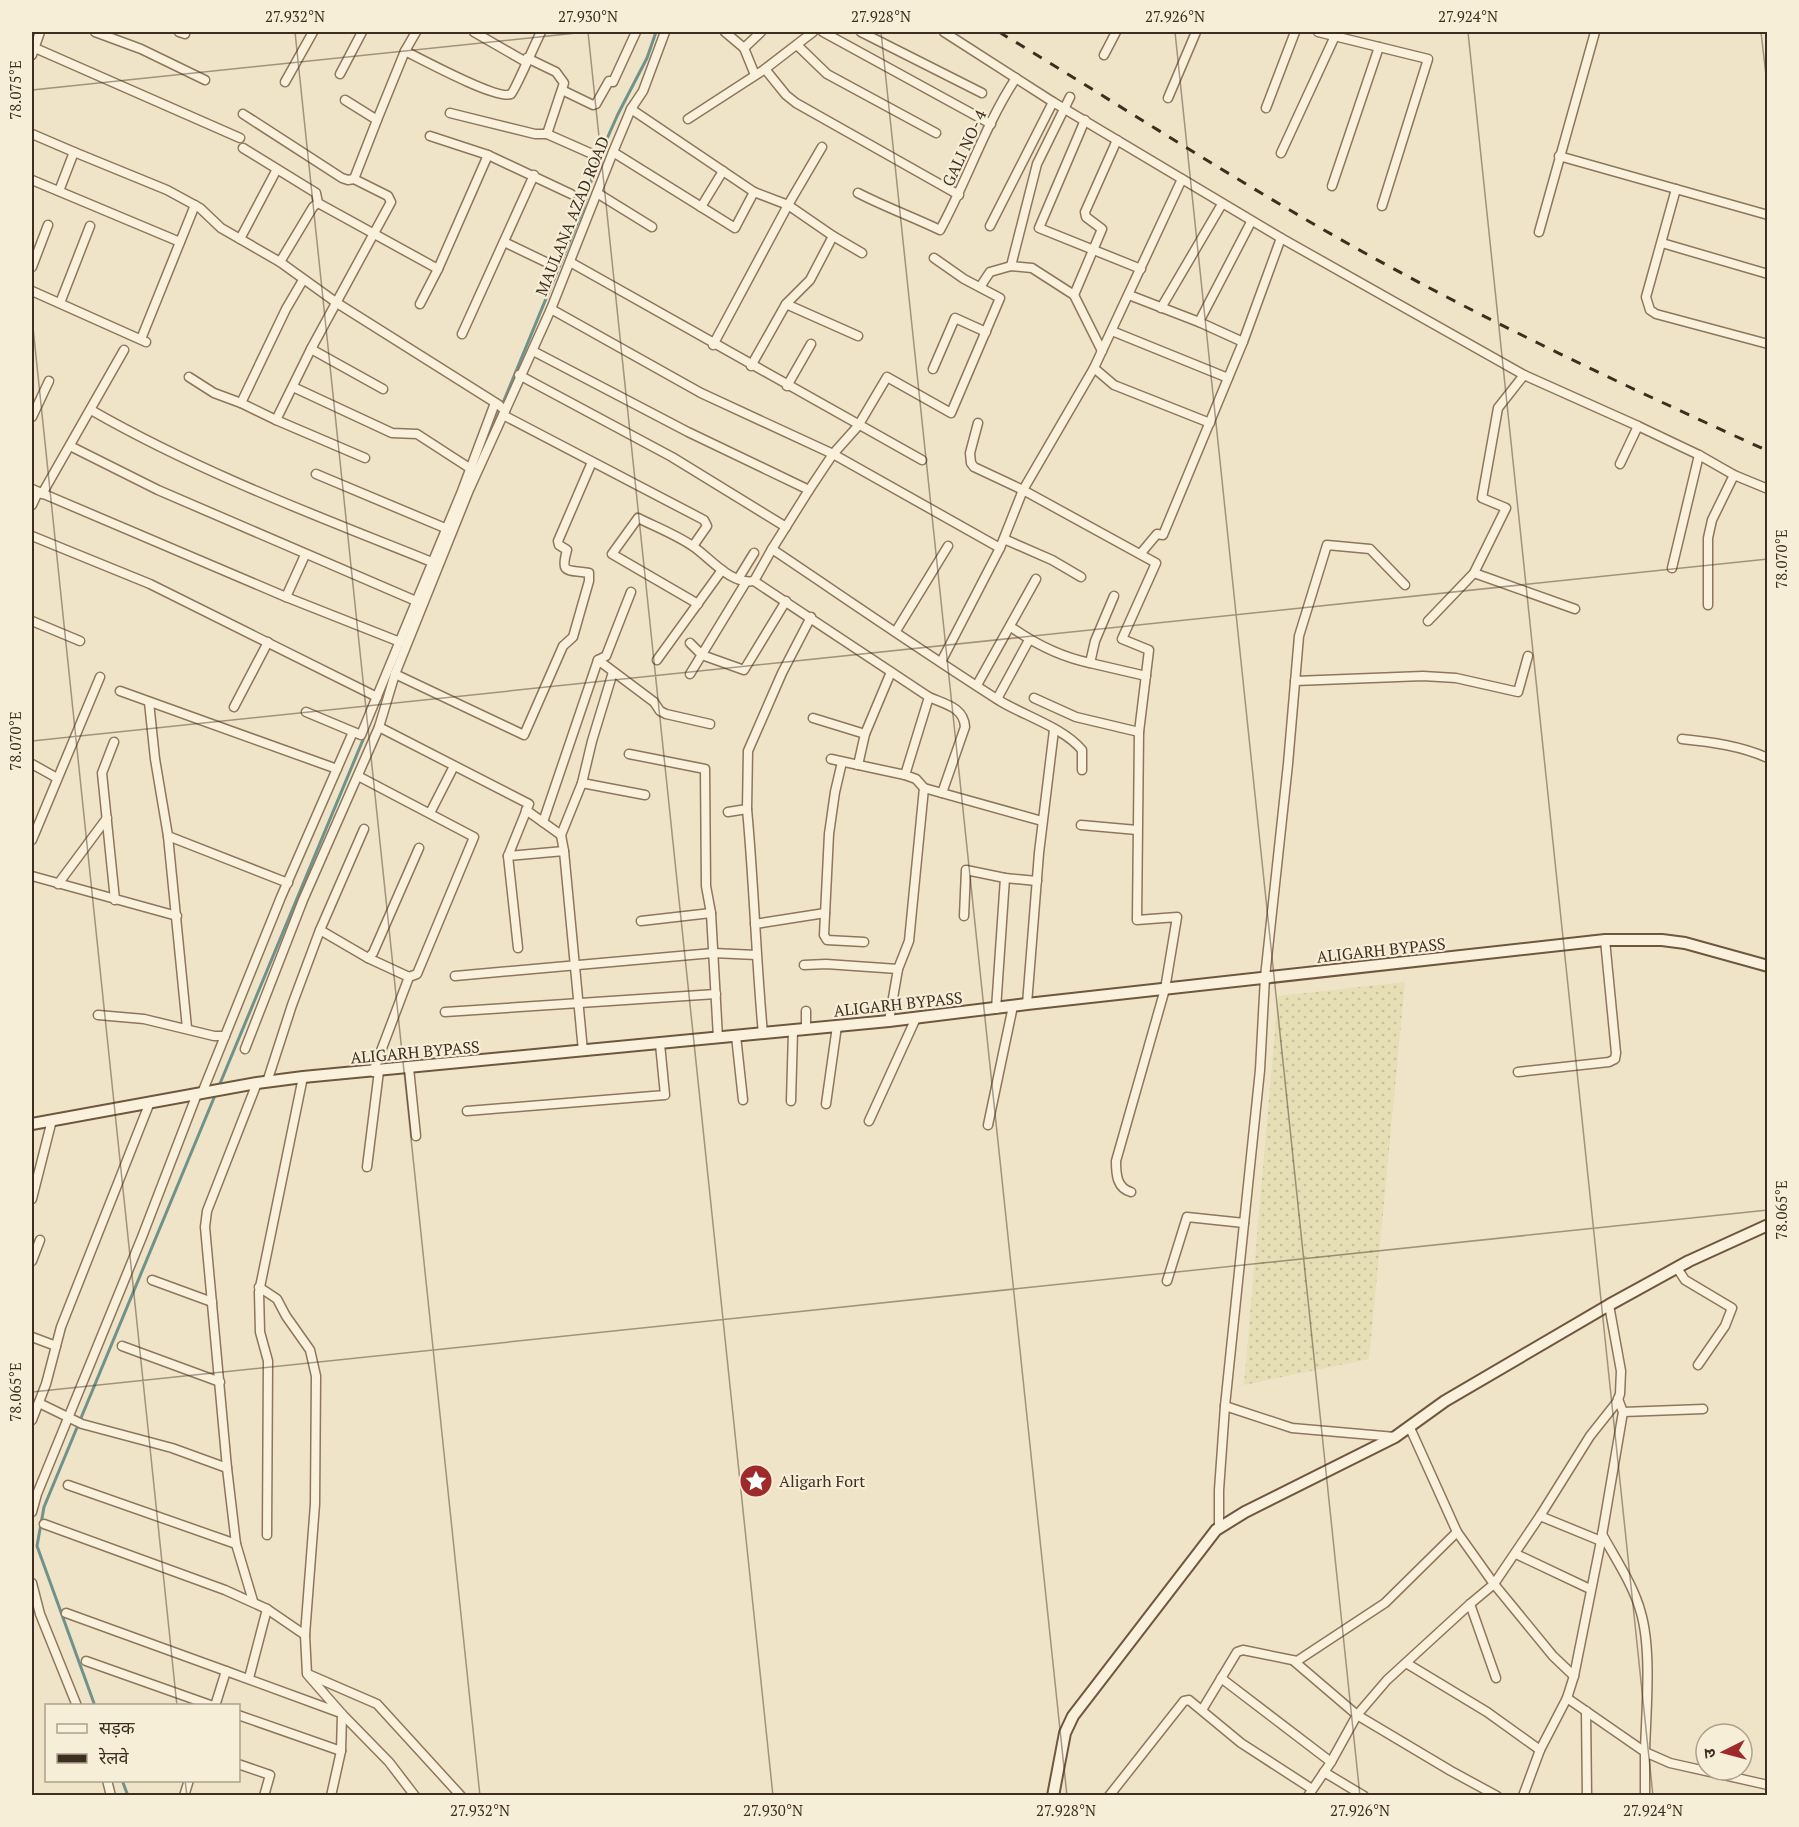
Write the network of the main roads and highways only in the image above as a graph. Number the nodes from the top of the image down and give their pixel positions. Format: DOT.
graph roads {
  1 [pos="1767,966"];
  2 [pos="32,1124"];
  3 [pos="1767,1225"];
  4 [pos="1053,1796"];
  1 -- 2 [label="main road, ALIGARH BYPASS"];
  3 -- 4 [label="main road"];
}
